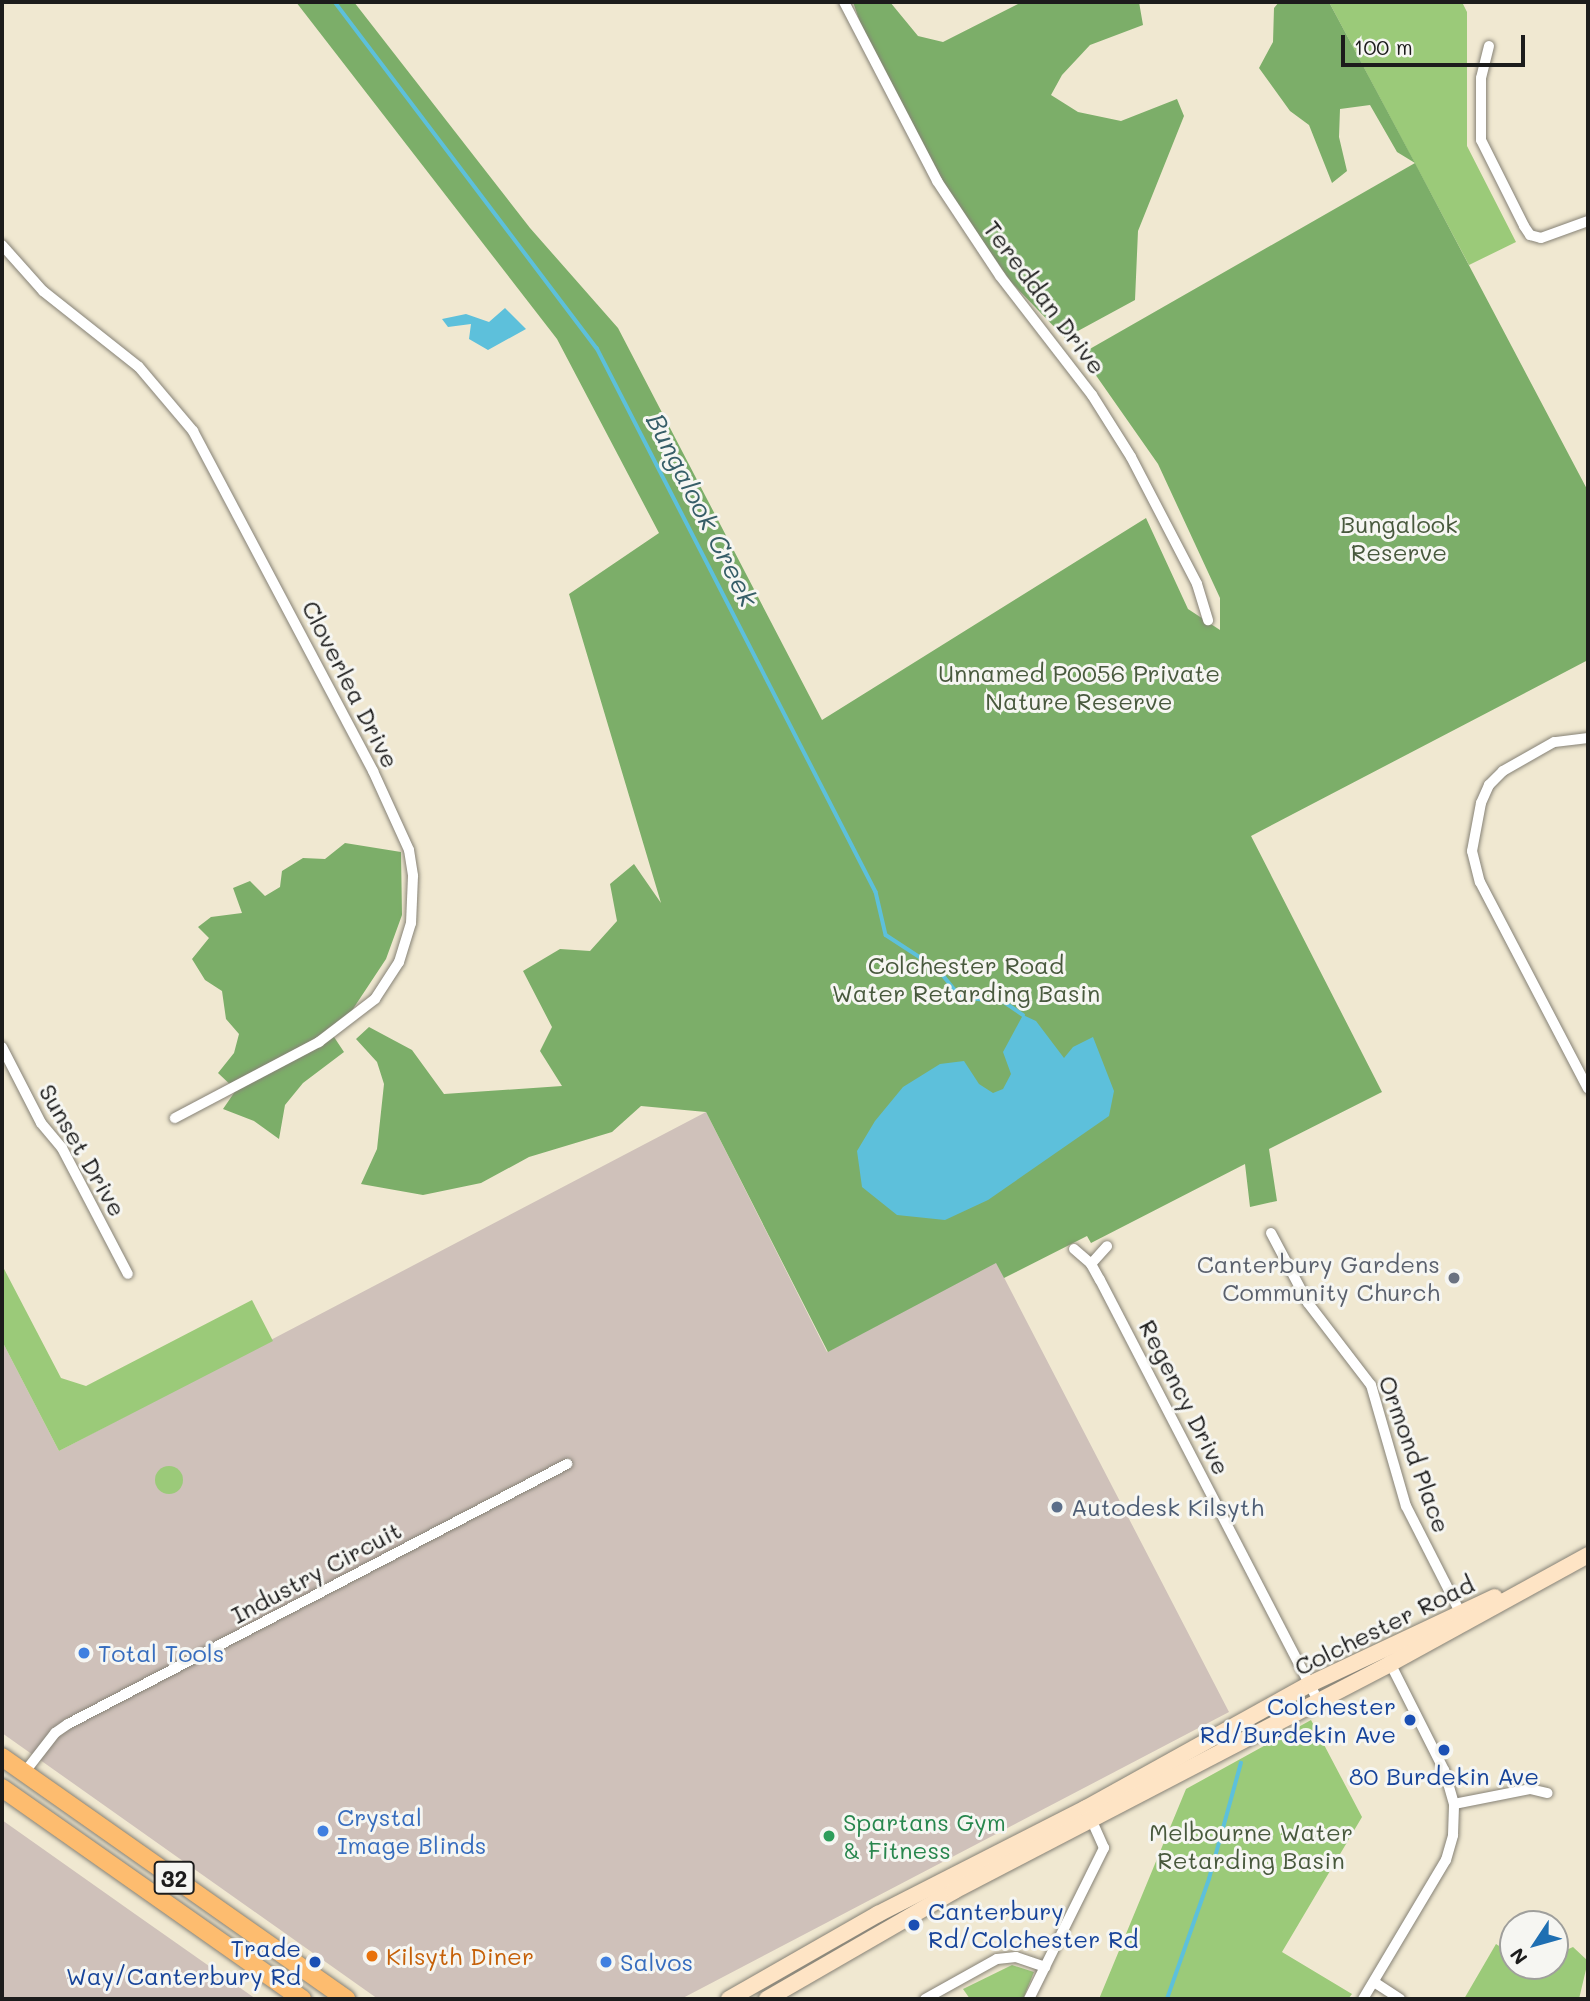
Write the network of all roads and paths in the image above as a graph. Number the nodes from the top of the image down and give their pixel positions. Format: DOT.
graph roads {
  1 [pos="844,2"];
  2 [pos="1489,46"];
  3 [pos="1588,220"];
  4 [pos="2,245"];
  5 [pos="1208,620"];
  6 [pos="1588,737"];
  7 [pos="2,1046"];
  8 [pos="1588,1088"];
  9 [pos="175,1118"];
  10 [pos="1271,1233"];
  11 [pos="1107,1246"];
  12 [pos="1074,1249"];
  13 [pos="1091,1264"];
  14 [pos="128,1274"];
  15 [pos="567,1464"];
  16 [pos="1588,1555"];
  17 [pos="1463,1617"];
  18 [pos="1382,1649"];
  19 [pos="1390,1664"];
  20 [pos="1310,1684"];
  21 [pos="1318,1700"];
  22 [pos="2,1757"];
  23 [pos="24,1773"];
  24 [pos="2,1788"];
  25 [pos="1549,1793"];
  26 [pos="1454,1804"];
  27 [pos="1089,1814"];
  28 [pos="1045,1967"];
  29 [pos="1374,1982"];
  30 [pos="302,1999"];
  31 [pos="346,1999"];
  32 [pos="729,1999"];
  33 [pos="767,1999"];
  34 [pos="925,1999"];
  35 [pos="1029,1999"];
  36 [pos="1363,1999"];
  37 [pos="1400,1999"];
  1 -- 5 [label="street, Tereddan Drive"];
  2 -- 3 [label="street"];
  4 -- 9 [label="street, Cloverlea Drive"];
  6 -- 8 [label="street"];
  7 -- 14 [label="street, Sunset Drive"];
  10 -- 17 [label="street, Ormond Place"];
  11 -- 13 [label="street"];
  12 -- 13 [label="street, Regency Drive"];
  13 -- 20 [label="street, Regency Drive"];
  15 -- 23 [label="street, Industry Circuit"];
  16 -- 17 [label="main road, Colchester Road"];
  17 -- 18 [label="main road, Colchester Road"];
  17 -- 19 [label="main road, Colchester Road"];
  18 -- 19 [label="street"];
  18 -- 20 [label="main road, Colchester Road"];
  19 -- 21 [label="main road, Colchester Road"];
  19 -- 26 [label="street"];
  20 -- 21 [label="street, Regency Drive"];
  20 -- 27 [label="main road, Colchester Road"];
  21 -- 27 [label="main road, Colchester Road"];
  22 -- 23 [label="main road, 32"];
  23 -- 31 [label="main road, 32"];
  24 -- 30 [label="main road, 32"];
  25 -- 26 [label="street"];
  26 -- 29 [label="street"];
  27 -- 28 [label="street"];
  27 -- 32 [label="main road, Colchester Road"];
  27 -- 33 [label="main road, Colchester Road"];
  28 -- 34 [label="street"];
  28 -- 35 [label="street"];
  29 -- 36 [label="street"];
  29 -- 37 [label="street"];
}
